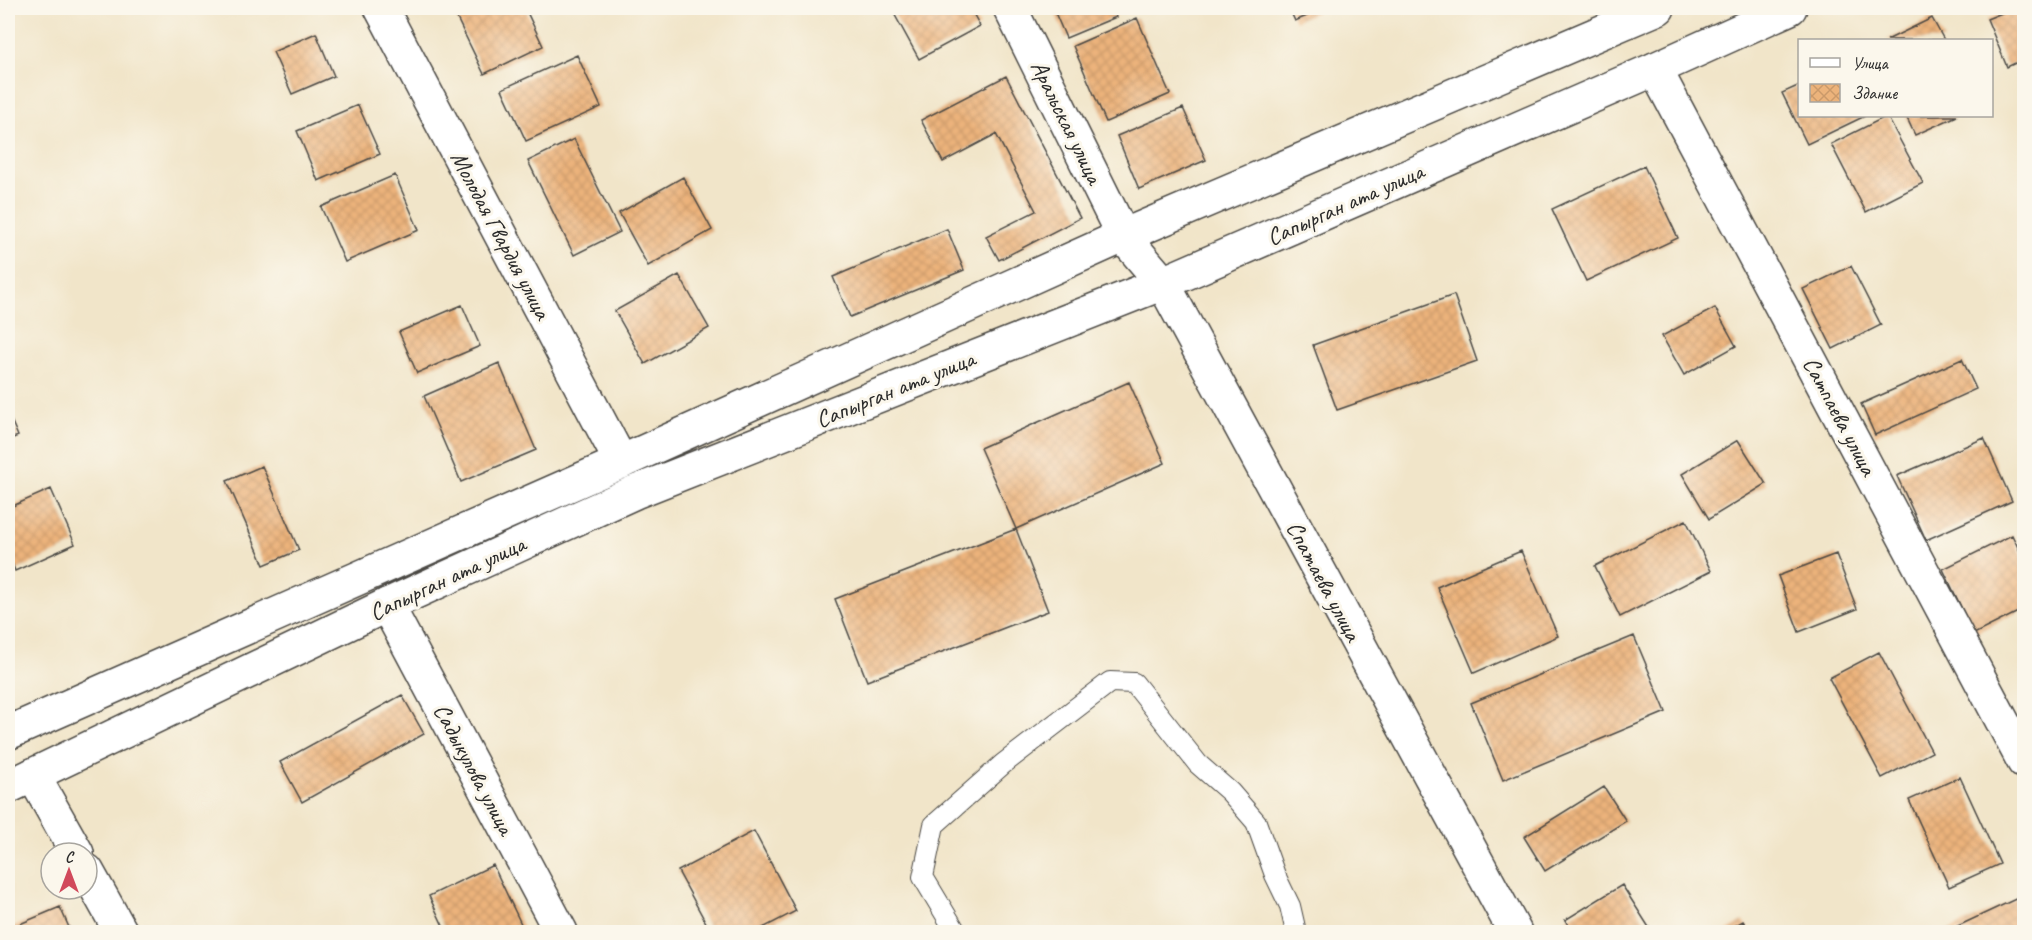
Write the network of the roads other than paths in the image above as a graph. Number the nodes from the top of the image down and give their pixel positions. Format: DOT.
graph roads {
  1 [pos="381,8"];
  2 [pos="1010,8"];
  3 [pos="1790,8"];
  4 [pos="1639,11"];
  5 [pos="1655,69"];
  6 [pos="1123,236"];
  7 [pos="1163,284"];
  8 [pos="621,462"];
  9 [pos="387,605"];
  10 [pos="8,731"];
  11 [pos="2025,762"];
  12 [pos="20,781"];
  13 [pos="68,841"];
  14 [pos="99,893"];
  15 [pos="121,933"];
  16 [pos="561,933"];
  17 [pos="956,933"];
  18 [pos="1296,933"];
  19 [pos="1515,933"];
  1 -- 8 [label="main road, Молодая Гвардия улица"];
  2 -- 6 [label="main road, Аральская улица"];
  3 -- 5 [label="main road, Сапырган ата улица"];
  4 -- 6 [label="main road, Сапырган ата улица"];
  5 -- 7 [label="main road, Сапырган ата улица"];
  5 -- 11 [label="main road, Сатпаева улица"];
  6 -- 7 [label="main road, Спатаева улица"];
  6 -- 8 [label="main road, Сапырган ата улица"];
  7 -- 9 [label="main road, Сапырган ата улица"];
  7 -- 19 [label="main road, Спатаева улица"];
  8 -- 10 [label="main road, Сапырган ата улица"];
  9 -- 12 [label="main road, Сапырган ата улица"];
  9 -- 16 [label="main road, Садыкулова улица"];
  12 -- 13 [label="main road"];
  14 -- 15 [label="main road"];
  17 -- 18 [label="lane"];
}
